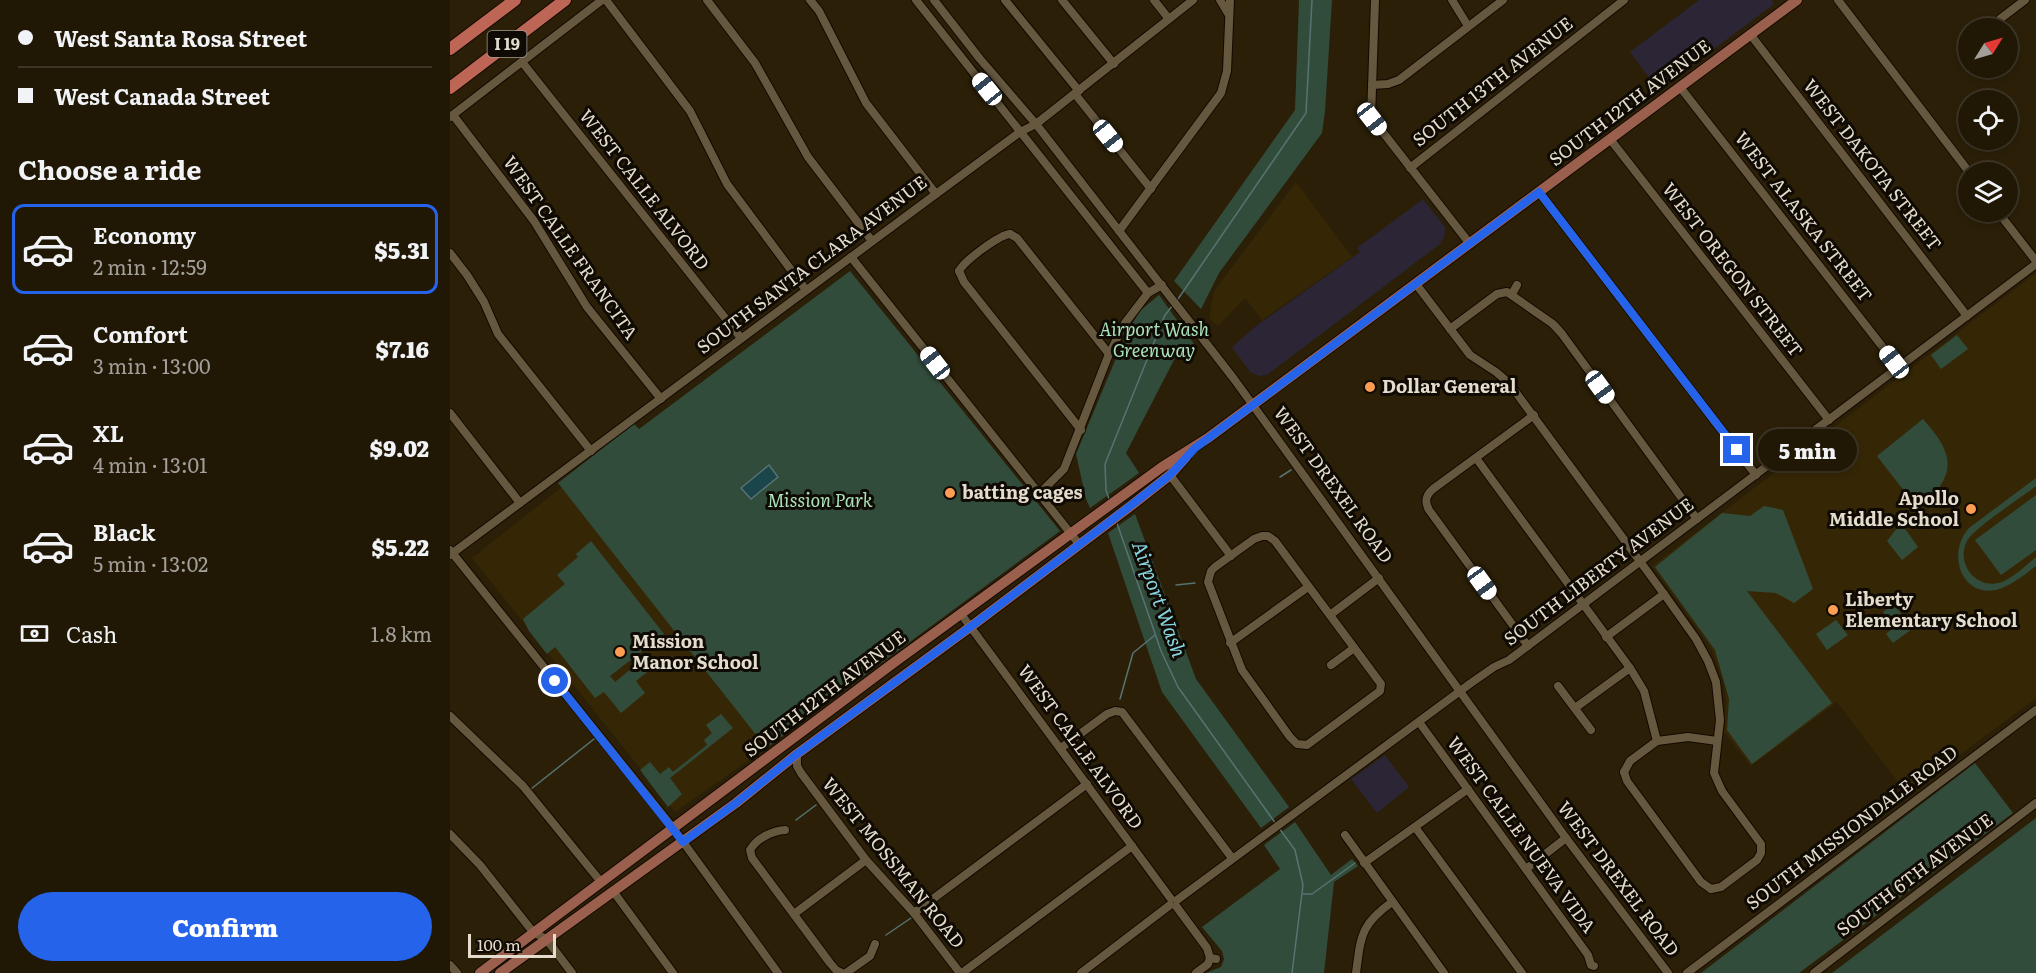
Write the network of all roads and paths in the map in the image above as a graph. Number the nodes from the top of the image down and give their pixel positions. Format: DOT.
graph roads {
  1 [pos="515,0"];
  2 [pos="565,0"];
  3 [pos="602,0"];
  4 [pos="606,0"];
  5 [pos="707,0"];
  6 [pos="810,0"];
  7 [pos="916,0"];
  8 [pos="934,0"];
  9 [pos="1005,0"];
  10 [pos="1062,0"];
  11 [pos="1154,0"];
  12 [pos="1192,0"];
  13 [pos="1220,0"];
  14 [pos="1230,0"];
  15 [pos="1375,0"];
  16 [pos="1452,0"];
  17 [pos="1503,0"];
  18 [pos="1797,0"];
  19 [pos="1838,0"];
  20 [pos="2025,0"];
  21 [pos="1619,2"];
  22 [pos="1230,17"];
  23 [pos="2001,18"];
  24 [pos="1169,19"];
  25 [pos="1468,26"];
  26 [pos="1750,34"];
  27 [pos="450,50"];
  28 [pos="522,62"];
  29 [pos="1113,64"];
  30 [pos="1372,85"];
  31 [pos="1680,87"];
  32 [pos="450,88"];
  33 [pos="1077,93"];
  34 [pos="451,116"];
  35 [pos="1036,124"];
  36 [pos="1020,132"];
  37 [pos="1610,140"];
  38 [pos="1961,162"];
  39 [pos="1410,168"];
  40 [pos="1151,189"];
  41 [pos="1539,192"];
  42 [pos="936,194"];
  43 [pos="2005,222"];
  44 [pos="1119,231"];
  45 [pos="872,241"];
  46 [pos="1470,244"];
  47 [pos="450,253"];
  48 [pos="851,257"];
  49 [pos="2036,263"];
  50 [pos="1162,285"];
  51 [pos="1416,285"];
  52 [pos="1517,285"];
  53 [pos="806,290"];
  54 [pos="1148,293"];
  55 [pos="1509,293"];
  56 [pos="1967,316"];
  57 [pos="1450,329"];
  58 [pos="741,338"];
  59 [pos="1109,354"];
  60 [pos="1899,368"];
  61 [pos="661,399"];
  62 [pos="1254,405"];
  63 [pos="450,413"];
  64 [pos="1534,415"];
  65 [pos="1829,420"];
  66 [pos="1081,429"];
  67 [pos="1195,448"];
  68 [pos="591,451"];
  69 [pos="1476,458"];
  70 [pos="1170,475"];
  71 [pos="1756,475"];
  72 [pos="1039,494"];
  73 [pos="520,503"];
  74 [pos="1697,519"];
  75 [pos="1070,534"];
  76 [pos="1079,544"];
  77 [pos="451,553"];
  78 [pos="1231,556"];
  79 [pos="1640,562"];
  80 [pos="1379,578"];
  81 [pos="1308,586"];
  82 [pos="1664,594"];
  83 [pos="1582,605"];
  84 [pos="961,614"];
  85 [pos="1330,615"];
  86 [pos="971,627"];
  87 [pos="1606,637"];
  88 [pos="1230,643"];
  89 [pos="1528,646"];
  90 [pos="1354,648"];
  91 [pos="1331,665"];
  92 [pos="1630,668"];
  93 [pos="1558,686"];
  94 [pos="1460,691"];
  95 [pos="1575,708"];
  96 [pos="2035,713"];
  97 [pos="450,716"];
  98 [pos="1419,722"];
  99 [pos="1591,730"];
  100 [pos="1658,741"];
  101 [pos="1717,741"];
  102 [pos="1061,748"];
  103 [pos="797,754"];
  104 [pos="770,755"];
  105 [pos="780,768"];
  106 [pos="801,773"];
  107 [pos="768,778"];
  108 [pos="1086,784"];
  109 [pos="1468,789"];
  110 [pos="2036,803"];
  111 [pos="1415,827"];
  112 [pos="673,828"];
  113 [pos="785,830"];
  114 [pos="450,834"];
  115 [pos="1345,835"];
  116 [pos="1566,838"];
  117 [pos="683,842"];
  118 [pos="1132,846"];
  119 [pos="1232,858"];
  120 [pos="866,860"];
  121 [pos="1364,862"];
  122 [pos="1526,869"];
  123 [pos="601,882"];
  124 [pos="613,891"];
  125 [pos="1173,902"];
  126 [pos="1392,902"];
  127 [pos="914,912"];
  128 [pos="794,914"];
  129 [pos="533,932"];
  130 [pos="546,939"];
  131 [pos="875,944"];
  132 [pos="450,965"];
  133 [pos="1591,968"];
  134 [pos="457,973"];
  135 [pos="480,973"];
  136 [pos="500,973"];
  137 [pos="572,973"];
  138 [pos="673,973"];
  139 [pos="778,973"];
  140 [pos="844,973"];
  141 [pos="961,973"];
  142 [pos="1081,973"];
  143 [pos="1196,973"];
  144 [pos="1356,973"];
  145 [pos="1444,973"];
  146 [pos="1522,973"];
  147 [pos="1668,973"];
  148 [pos="1687,973"];
  149 [pos="1814,973"];
  1 -- 27 [label="highway, I 19"];
  2 -- 32 [label="highway, I 19"];
  3 -- 28 [label="street"];
  4 -- 53 [label="street"];
  5 -- 45 [label="street"];
  6 -- 42 [label="street"];
  7 -- 36 [label="street"];
  8 -- 35 [label="street, WEST DREXEL ROAD"];
  9 -- 33 [label="street"];
  10 -- 29 [label="street"];
  11 -- 24 [label="street"];
  12 -- 24 [label="street, SOUTH SANTA CLARA AVENUE"];
  13 -- 22 [label="street"];
  14 -- 22 [label="street"];
  15 -- 30 [label="street"];
  16 -- 25 [label="street"];
  17 -- 25 [label="street"];
  18 -- 26 [label="main road, SOUTH 12TH AVENUE"];
  19 -- 38 [label="street"];
  20 -- 23 [label="street"];
  21 -- 39 [label="street, SOUTH 13TH AVENUE"];
  22 -- 40 [label="street"];
  24 -- 29 [label="street, SOUTH SANTA CLARA AVENUE"];
  25 -- 30 [label="street"];
  26 -- 31 [label="main road, SOUTH 12TH AVENUE"];
  26 -- 56 [label="street, WEST DAKOTA STREET"];
  28 -- 34 [label="street"];
  28 -- 58 [label="street, WEST CALLE ALVORD"];
  29 -- 33 [label="street, SOUTH SANTA CLARA AVENUE"];
  30 -- 39 [label="street"];
  31 -- 37 [label="main road, SOUTH 12TH AVENUE"];
  31 -- 60 [label="street, WEST ALASKA STREET"];
  33 -- 35 [label="street, SOUTH SANTA CLARA AVENUE"];
  33 -- 40 [label="street"];
  34 -- 61 [label="street, WEST CALLE FRANCITA"];
  35 -- 36 [label="street, SOUTH SANTA CLARA AVENUE"];
  35 -- 44 [label="street, WEST DREXEL ROAD"];
  36 -- 42 [label="street, SOUTH SANTA CLARA AVENUE"];
  36 -- 54 [label="street"];
  37 -- 41 [label="main road, SOUTH 12TH AVENUE"];
  37 -- 65 [label="street, WEST OREGON STREET"];
  39 -- 46 [label="street"];
  40 -- 44 [label="street"];
  41 -- 46 [label="main road, SOUTH 12TH AVENUE"];
  41 -- 71 [label="street"];
  42 -- 45 [label="street, SOUTH SANTA CLARA AVENUE"];
  43 -- 49 [label="street"];
  44 -- 50 [label="street, WEST DREXEL ROAD"];
  45 -- 48 [label="street, SOUTH SANTA CLARA AVENUE"];
  46 -- 51 [label="main road, SOUTH 12TH AVENUE"];
  47 -- 68 [label="street"];
  48 -- 53 [label="street, SOUTH SANTA CLARA AVENUE"];
  48 -- 72 [label="street"];
  49 -- 56 [label="street, SOUTH LIBERTY AVENUE"];
  50 -- 54 [label="street"];
  50 -- 62 [label="street, WEST DREXEL ROAD"];
  51 -- 57 [label="street"];
  51 -- 62 [label="main road, SOUTH 12TH AVENUE"];
  52 -- 55 [label="street"];
  53 -- 58 [label="street, SOUTH SANTA CLARA AVENUE"];
  54 -- 59 [label="street"];
  55 -- 57 [label="street"];
  55 -- 74 [label="street"];
  56 -- 60 [label="street, SOUTH LIBERTY AVENUE"];
  57 -- 64 [label="street"];
  58 -- 61 [label="street, SOUTH SANTA CLARA AVENUE"];
  59 -- 66 [label="street"];
  59 -- 66 [label="street"];
  60 -- 65 [label="street, SOUTH LIBERTY AVENUE"];
  61 -- 68 [label="street, SOUTH SANTA CLARA AVENUE"];
  62 -- 67 [label="main road, SOUTH 12TH AVENUE"];
  62 -- 80 [label="street, WEST DREXEL ROAD"];
  63 -- 73 [label="street"];
  64 -- 69 [label="street"];
  64 -- 79 [label="street"];
  65 -- 71 [label="street, SOUTH LIBERTY AVENUE"];
  66 -- 72 [label="street"];
  67 -- 70 [label="main road, SOUTH 12TH AVENUE"];
  67 -- 75 [label="main road, SOUTH 12TH AVENUE"];
  68 -- 73 [label="street, SOUTH SANTA CLARA AVENUE"];
  69 -- 83 [label="street"];
  69 -- 89 [label="street"];
  70 -- 76 [label="main road, SOUTH 12TH AVENUE"];
  70 -- 78 [label="street"];
  71 -- 74 [label="street, SOUTH LIBERTY AVENUE"];
  72 -- 75 [label="street"];
  73 -- 77 [label="street, SOUTH SANTA CLARA AVENUE"];
  74 -- 79 [label="street, SOUTH LIBERTY AVENUE"];
  75 -- 76 [label="street"];
  75 -- 84 [label="main road, SOUTH 12TH AVENUE"];
  76 -- 86 [label="main road, SOUTH 12TH AVENUE"];
  77 -- 112 [label="street"];
  78 -- 81 [label="street"];
  78 -- 88 [label="street"];
  79 -- 82 [label="street"];
  79 -- 83 [label="street, SOUTH LIBERTY AVENUE"];
  80 -- 85 [label="street"];
  80 -- 94 [label="street, WEST DREXEL ROAD"];
  81 -- 85 [label="street"];
  81 -- 88 [label="street"];
  82 -- 87 [label="street"];
  82 -- 101 [label="street"];
  83 -- 87 [label="street"];
  83 -- 89 [label="street, SOUTH LIBERTY AVENUE"];
  84 -- 86 [label="street, WEST CALLE ALVORD"];
  84 -- 104 [label="main road, SOUTH 12TH AVENUE"];
  85 -- 90 [label="street"];
  86 -- 102 [label="street, WEST CALLE ALVORD"];
  86 -- 103 [label="main road, SOUTH 12TH AVENUE"];
  87 -- 92 [label="street"];
  88 -- 90 [label="street"];
  89 -- 94 [label="street, SOUTH LIBERTY AVENUE"];
  90 -- 91 [label="street"];
  92 -- 95 [label="street"];
  92 -- 100 [label="street"];
  93 -- 95 [label="street"];
  94 -- 98 [label="street, SOUTH LIBERTY AVENUE"];
  94 -- 116 [label="street, WEST DREXEL ROAD"];
  95 -- 99 [label="street"];
  96 -- 148 [label="street, SOUTH MISSIONDALE ROAD"];
  97 -- 123 [label="street"];
  98 -- 109 [label="street, WEST CALLE NUEVA VIDA"];
  98 -- 119 [label="street, SOUTH LIBERTY AVENUE"];
  100 -- 101 [label="street"];
  100 -- 101 [label="street"];
  102 -- 108 [label="street, WEST CALLE ALVORD"];
  102 -- 119 [label="street"];
  103 -- 105 [label="main road, SOUTH 12TH AVENUE"];
  103 -- 106 [label="street"];
  104 -- 105 [label="main road"];
  104 -- 112 [label="main road, SOUTH 12TH AVENUE"];
  105 -- 107 [label="main road, SOUTH 12TH AVENUE"];
  106 -- 107 [label="street"];
  106 -- 120 [label="street, WEST MOSSMAN ROAD"];
  107 -- 117 [label="main road, SOUTH 12TH AVENUE"];
  108 -- 118 [label="street, WEST CALLE ALVORD"];
  108 -- 127 [label="street"];
  109 -- 111 [label="street"];
  109 -- 122 [label="street, WEST CALLE NUEVA VIDA"];
  110 -- 149 [label="street, SOUTH 6TH AVENUE"];
  111 -- 121 [label="street"];
  111 -- 146 [label="street"];
  112 -- 117 [label="street"];
  112 -- 123 [label="main road, SOUTH 12TH AVENUE"];
  113 -- 128 [label="street"];
  114 -- 129 [label="street"];
  115 -- 121 [label="street"];
  116 -- 122 [label="street"];
  116 -- 147 [label="street, WEST DREXEL ROAD"];
  117 -- 124 [label="main road, SOUTH 12TH AVENUE"];
  117 -- 139 [label="street"];
  118 -- 125 [label="street, WEST CALLE ALVORD"];
  118 -- 141 [label="street"];
  119 -- 125 [label="street, SOUTH LIBERTY AVENUE"];
  120 -- 127 [label="street, WEST MOSSMAN ROAD"];
  120 -- 128 [label="street"];
  121 -- 126 [label="street"];
  122 -- 133 [label="street, WEST CALLE NUEVA VIDA"];
  123 -- 129 [label="main road, SOUTH 12TH AVENUE"];
  124 -- 130 [label="main road, SOUTH 12TH AVENUE"];
  124 -- 138 [label="street"];
  125 -- 142 [label="street, SOUTH LIBERTY AVENUE"];
  125 -- 143 [label="street, WEST CALLE ALVORD"];
  126 -- 144 [label="street"];
  126 -- 145 [label="street"];
  127 -- 141 [label="street, WEST MOSSMAN ROAD"];
  128 -- 140 [label="street"];
  129 -- 130 [label="street"];
  129 -- 135 [label="main road, SOUTH 12TH AVENUE"];
  130 -- 136 [label="main road, SOUTH 12TH AVENUE"];
  130 -- 137 [label="street"];
  131 -- 140 [label="street"];
  132 -- 134 [label="street"];
}
